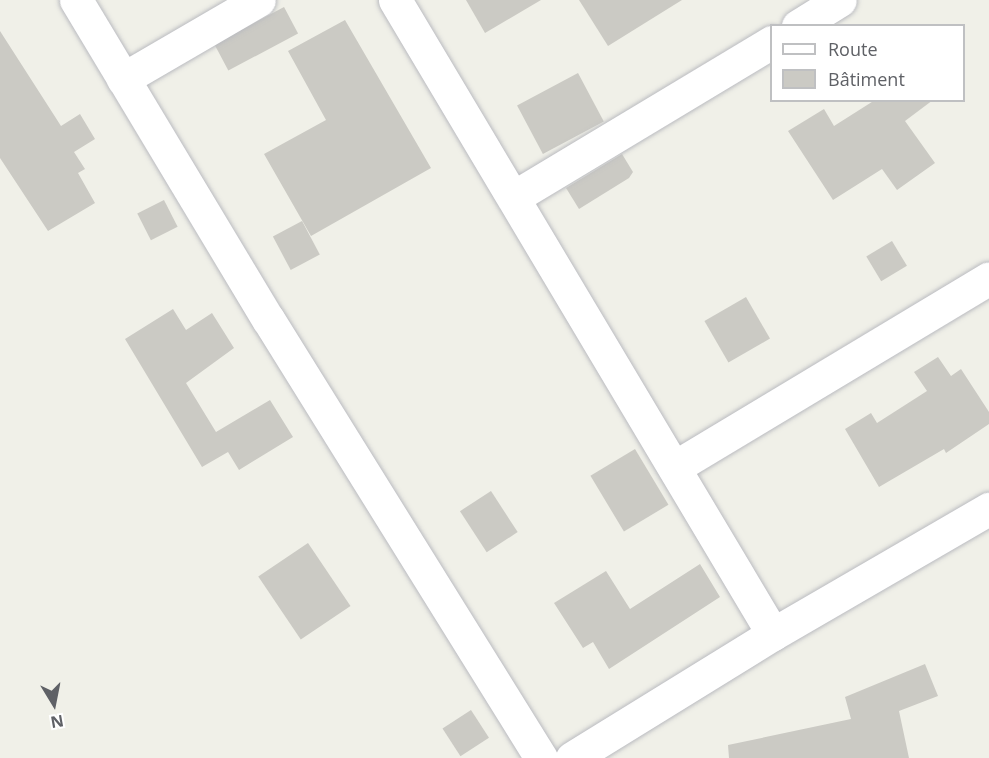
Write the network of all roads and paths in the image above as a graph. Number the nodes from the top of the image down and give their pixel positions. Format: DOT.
graph roads {
  1 [pos="76,0"];
  2 [pos="259,0"];
  3 [pos="395,0"];
  4 [pos="840,0"];
  5 [pos="801,24"];
  6 [pos="770,43"];
  7 [pos="123,79"];
  8 [pos="514,197"];
  9 [pos="989,278"];
  10 [pos="675,467"];
  11 [pos="989,509"];
  12 [pos="773,634"];
  13 [pos="541,758"];
  14 [pos="572,758"];
  1 -- 7 [label="street"];
  2 -- 7 [label="street"];
  3 -- 8 [label="street"];
  4 -- 5 [label="street"];
  6 -- 8 [label="street"];
  7 -- 13 [label="street"];
  8 -- 10 [label="street"];
  9 -- 10 [label="street"];
  10 -- 12 [label="street"];
  11 -- 12 [label="street"];
  12 -- 14 [label="street"];
}
